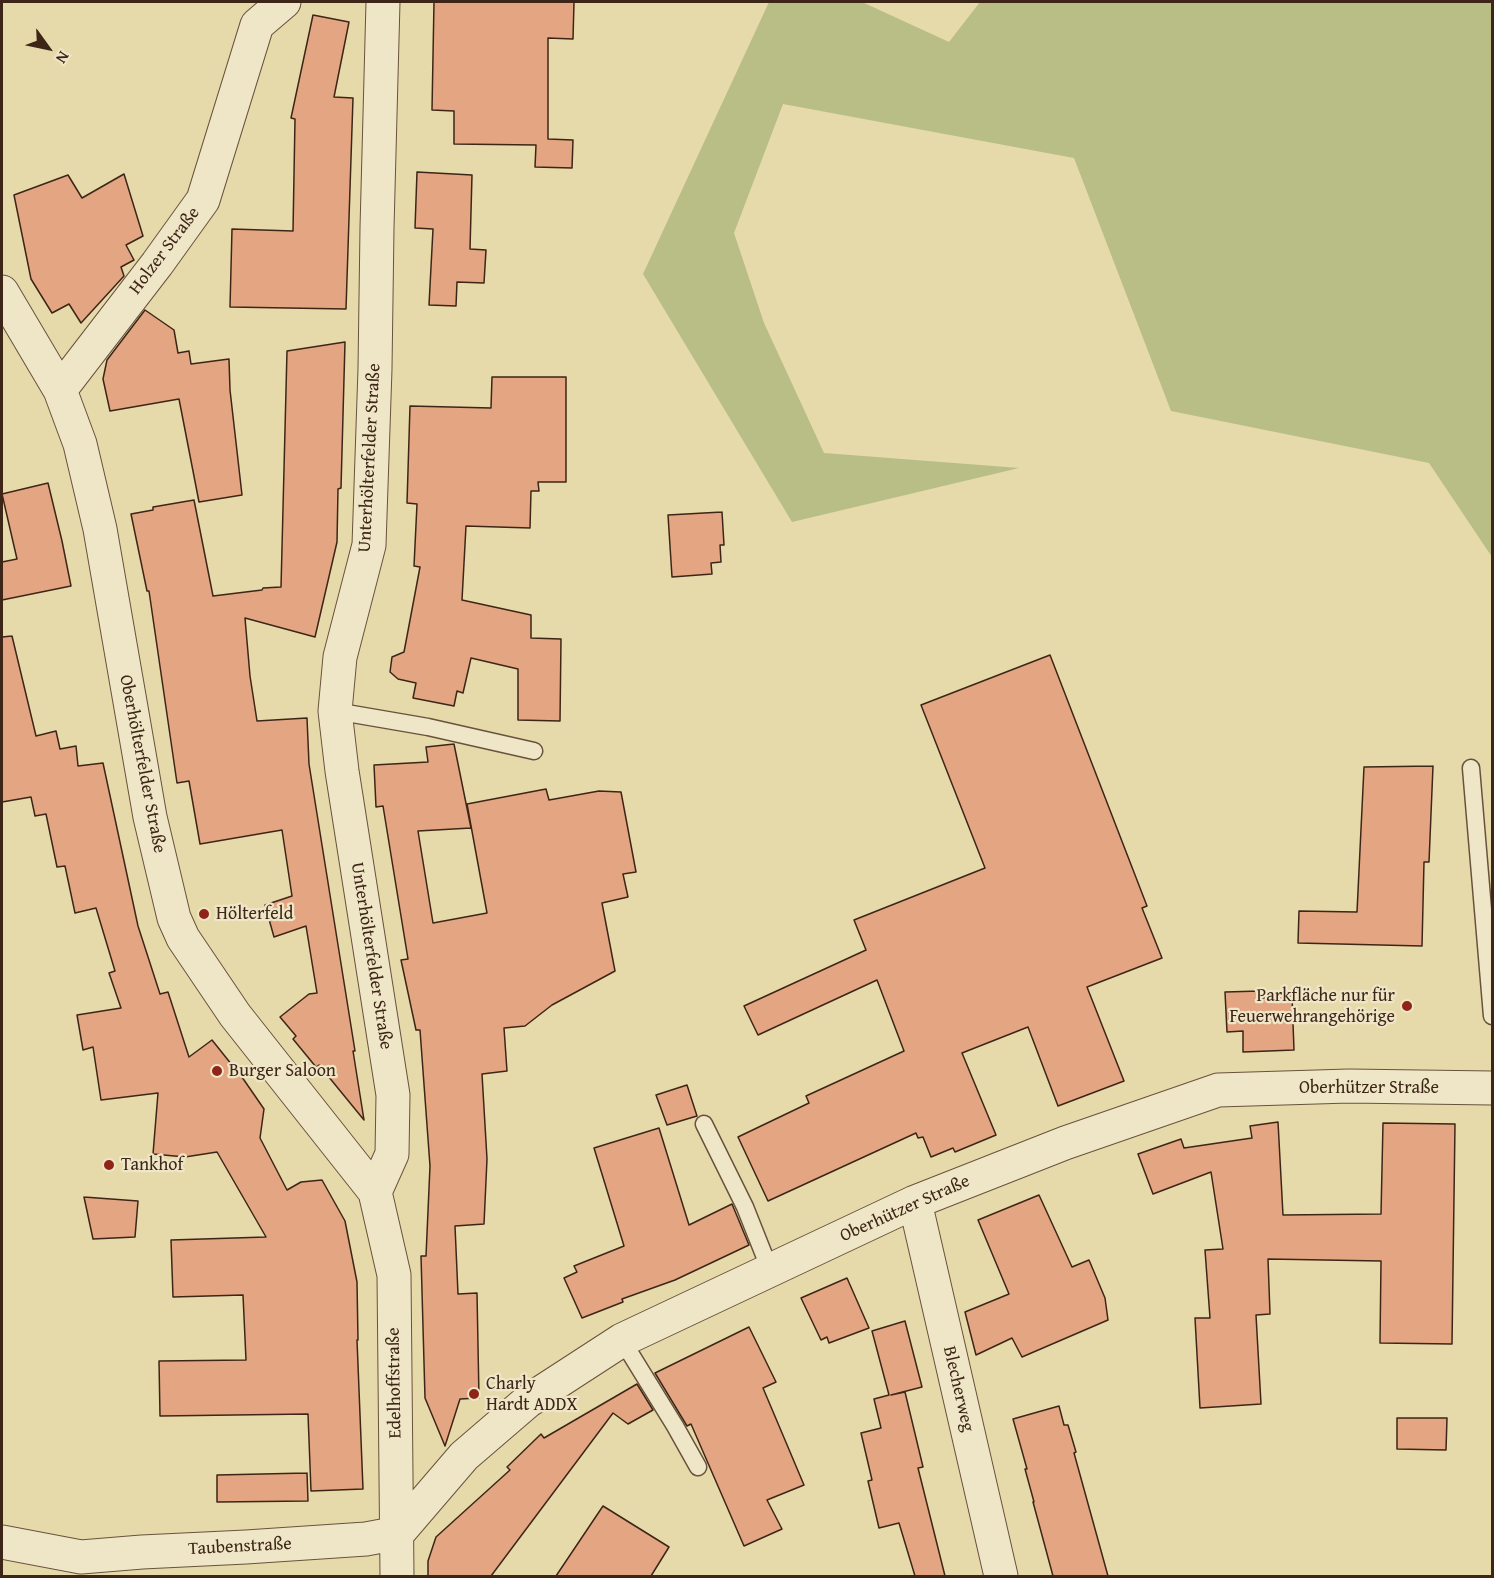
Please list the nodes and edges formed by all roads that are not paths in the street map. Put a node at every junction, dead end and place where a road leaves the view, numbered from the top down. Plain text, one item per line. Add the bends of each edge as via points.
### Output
1 (284, 2) edge
2 (383, 2) edge
3 (2, 292) edge
4 (60, 390) junction
5 (335, 711) junction
6 (534, 750) dead end
7 (1471, 768) dead end
8 (1492, 1016) edge
9 (1492, 1088) edge
10 (704, 1124) dead end
11 (375, 1192) junction
12 (915, 1202) junction
13 (770, 1270) junction
14 (622, 1340) junction
15 (698, 1467) dead end
16 (398, 1533) junction
17 (2, 1542) edge
18 (82, 1567) edge
19 (397, 1576) edge
20 (1001, 1576) edge

1 - 4 street, Holzer Straße via 257,24 203,200
2 - 5 street, Unterhölterfelder Straße via 369,545 340,657
3 - 4 street, Oberhölterfelder Straße
4 - 11 street, Oberhölterfelder Straße via 80,444 100,529 150,817 174,918 183,938 235,1015
5 - 6 lane
5 - 11 street, Unterhölterfelder Straße via 393,1095 392,1154
7 - 8 lane
9 - 12 street, Oberhützer Straße via 1349,1086 1218,1090 1065,1143
10 - 13 lane via 745,1207
11 - 16 street, Edelhoffstraße via 394,1275
12 - 13 street, Oberhützer Straße
12 - 20 street, Blecherweg
13 - 14 street, Oberhützer Straße
14 - 15 lane
14 - 16 street, Oberhützer Straße via 528,1401 464,1456
16 - 18 street, Taubenstraße via 366,1539 141,1552
16 - 19 street, Edelhoffstraße
17 - 18 street, Taubenstraße

